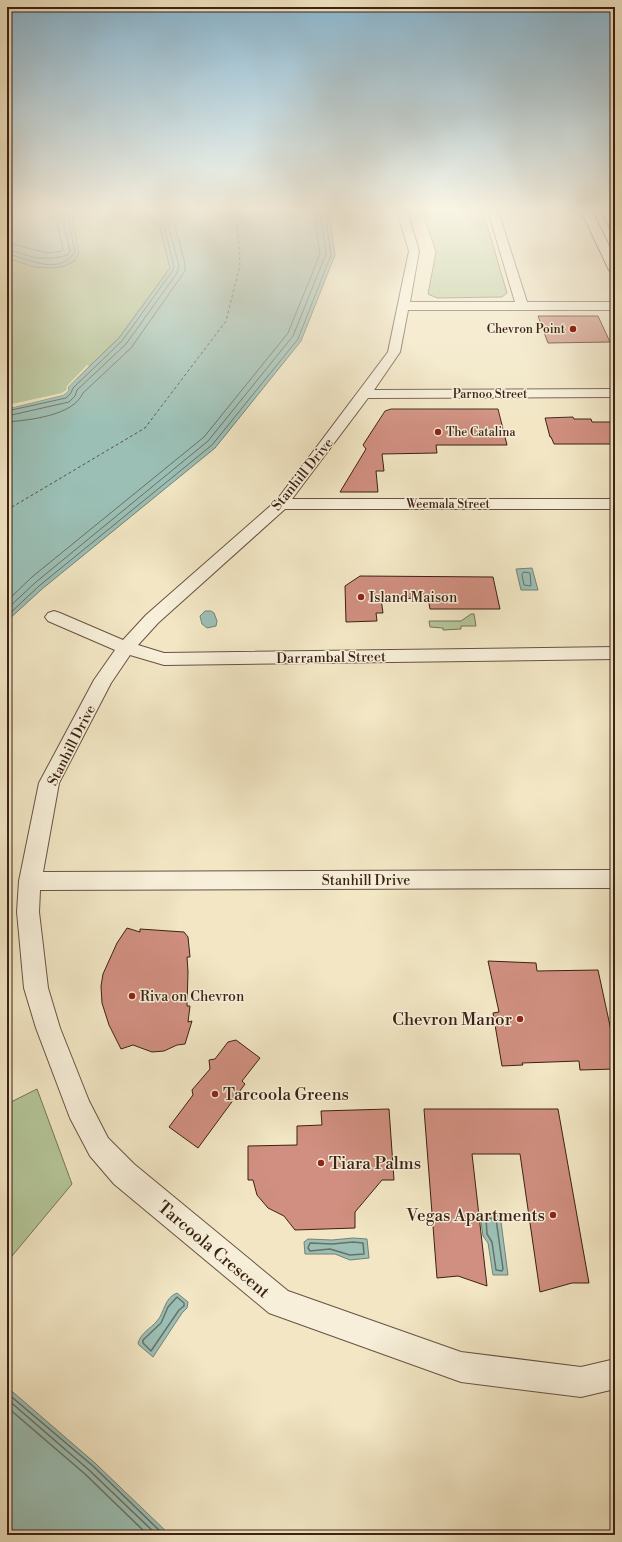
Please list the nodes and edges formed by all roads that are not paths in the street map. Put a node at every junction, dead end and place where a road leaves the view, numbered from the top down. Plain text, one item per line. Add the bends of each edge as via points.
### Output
1 (407, 283) edge
2 (515, 283) edge
3 (402, 306) junction
4 (522, 306) junction
5 (615, 306) edge
6 (615, 393) edge
7 (364, 394) junction
8 (281, 504) junction
9 (615, 504) edge
10 (54, 617) dead end
11 (126, 648) junction
12 (615, 653) edge
13 (615, 879) edge
14 (30, 881) junction
15 (615, 1374) edge

1 - 3 street, Stanhill Drive
2 - 4 street
3 - 4 street
3 - 7 street, Stanhill Drive via 394,352
4 - 5 street
6 - 7 street, Parnoo Street
7 - 8 street, Stanhill Drive
8 - 9 street, Weemala Street
8 - 11 street, Stanhill Drive via 152,619
10 - 11 street, Darrambal Street
11 - 12 street, Darrambal Street via 164,659
11 - 14 street, Stanhill Drive via 103,680 49,783
13 - 14 street, Stanhill Drive
14 - 15 street, Tarcoola Crescent via 28,912 36,988 48,1028 79,1109 100,1147 124,1174 279,1304 461,1367 580,1382

